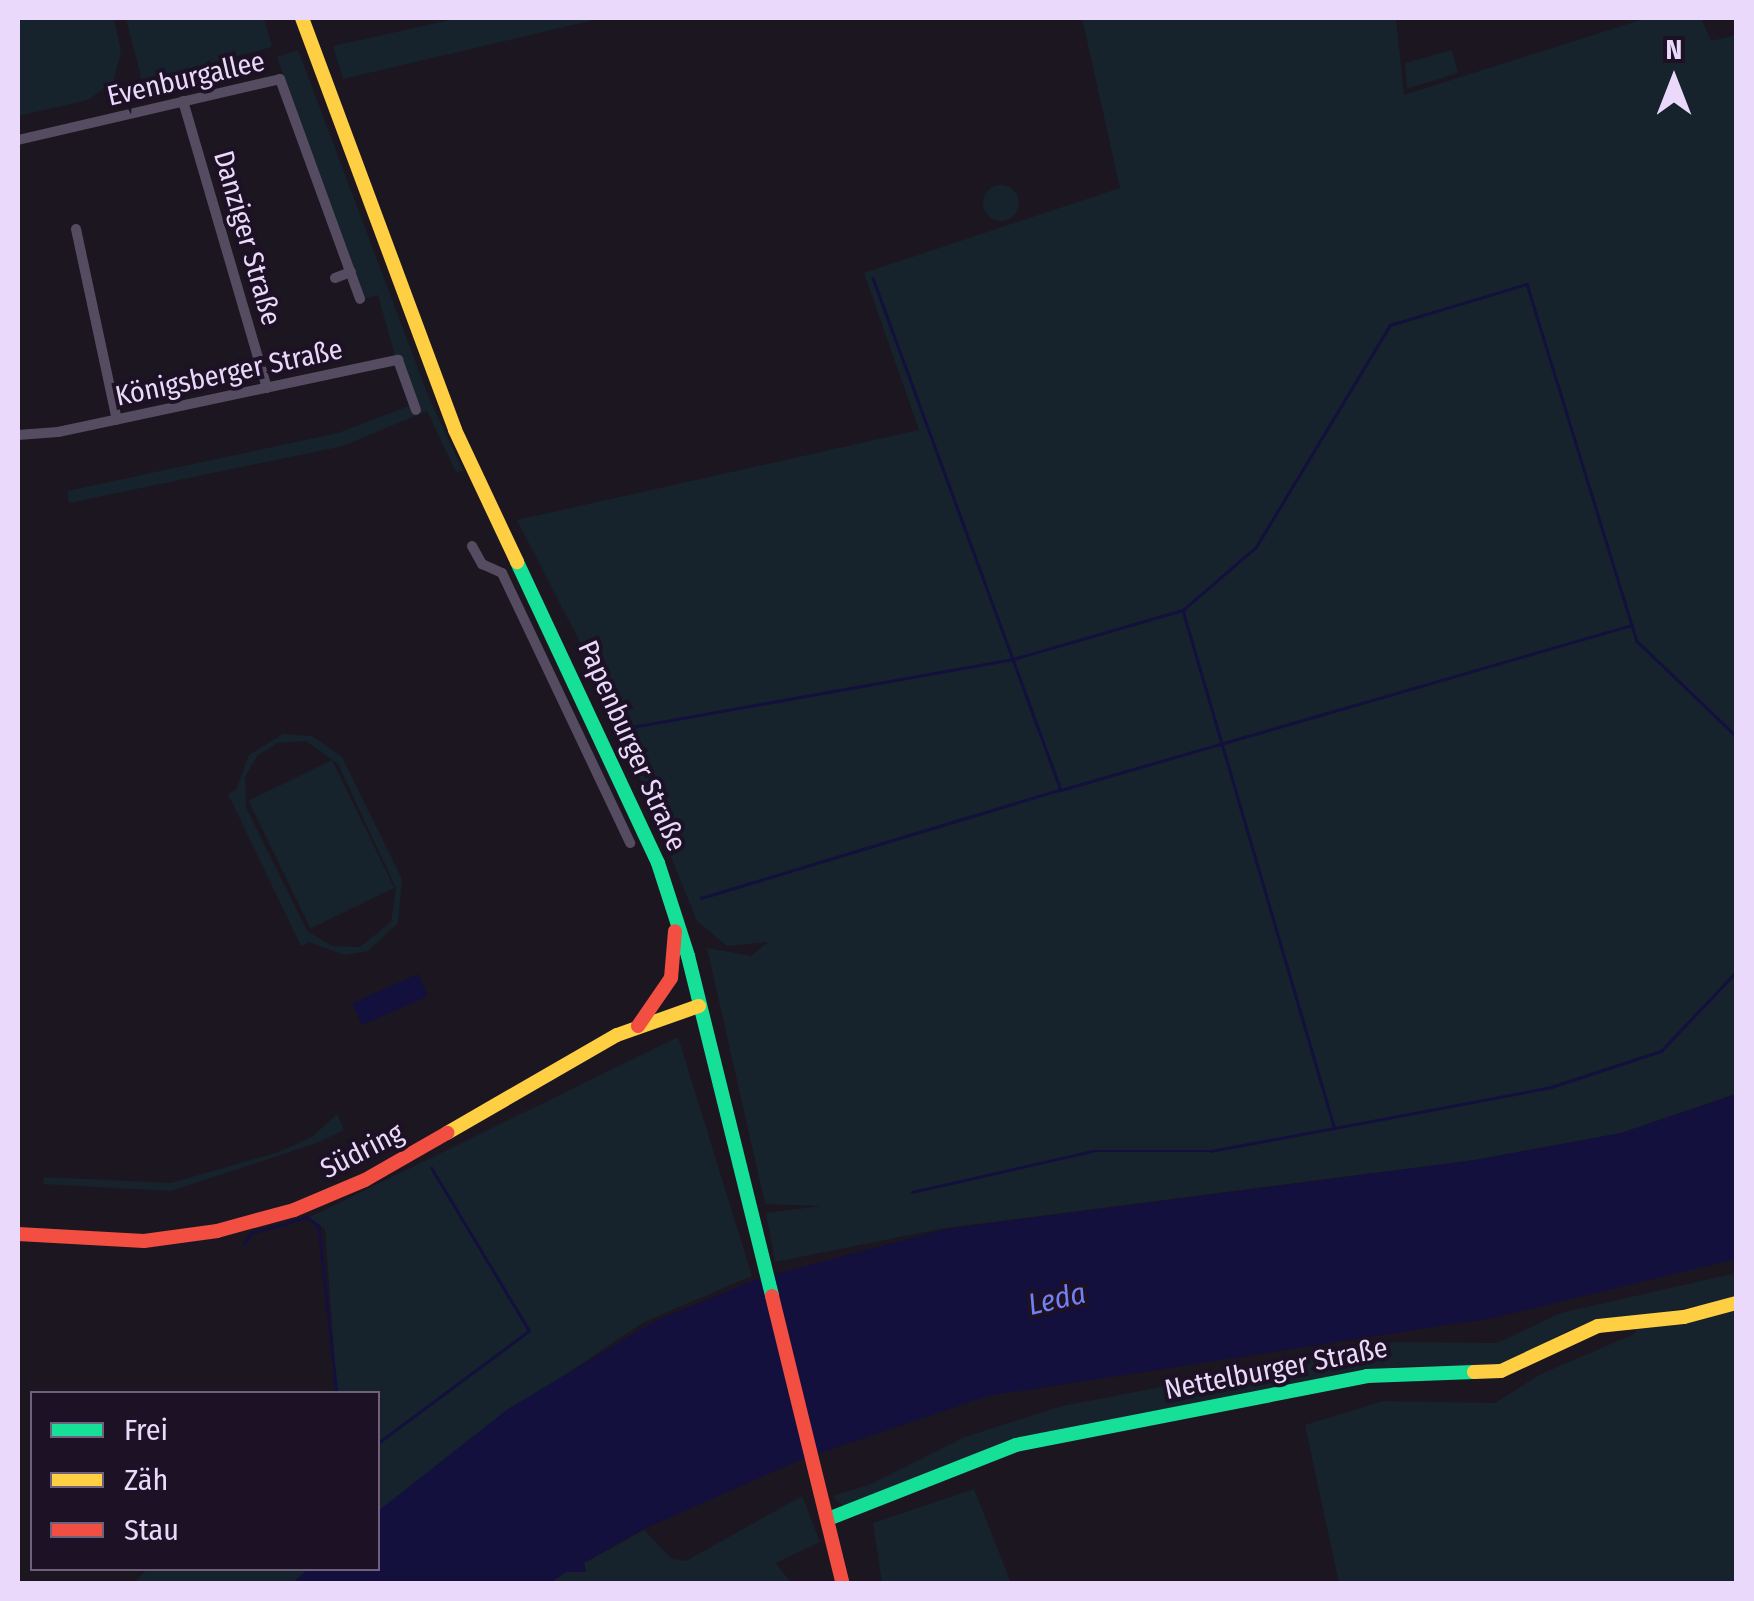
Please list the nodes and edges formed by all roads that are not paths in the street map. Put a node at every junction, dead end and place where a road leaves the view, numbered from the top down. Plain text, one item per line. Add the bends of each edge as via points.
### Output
1 (302, 18) edge
2 (183, 102) junction
3 (18, 140) edge
4 (76, 230) dead end
5 (351, 272) junction
6 (335, 278) dead end
7 (360, 299) dead end
8 (267, 388) junction
9 (416, 410) dead end
10 (117, 420) junction
11 (18, 434) edge
12 (472, 546) dead end
13 (630, 843) dead end
14 (676, 918) junction
15 (699, 1006) junction
16 (638, 1026) junction
17 (18, 1234) edge
18 (1736, 1303) edge
19 (828, 1520) junction
20 (843, 1584) edge

1 - 14 main road, Papenburger Straße via 455,430 636,806
2 - 3 street, Evenburgallee
2 - 5 street, Evenburgallee via 283,81
2 - 8 street, Danziger Straße
4 - 10 street
5 - 6 street
5 - 7 street, Evenburgallee
8 - 9 street, Königsberger Straße via 398,360
8 - 10 street, Königsberger Straße
10 - 11 street, Königsberger Straße
12 - 13 street via 482,564 502,573
14 - 15 main road, Papenburger Straße
14 - 16 main road via 671,978
15 - 16 main road, Südring
15 - 19 main road, Papenburger Straße
16 - 17 main road, Südring via 365,1180 294,1210 218,1231 144,1240
18 - 19 main road, Nettelburger Straße via 1684,1317 1598,1326 1501,1370 1367,1376 1016,1445
19 - 20 main road, Papenburger Straße

